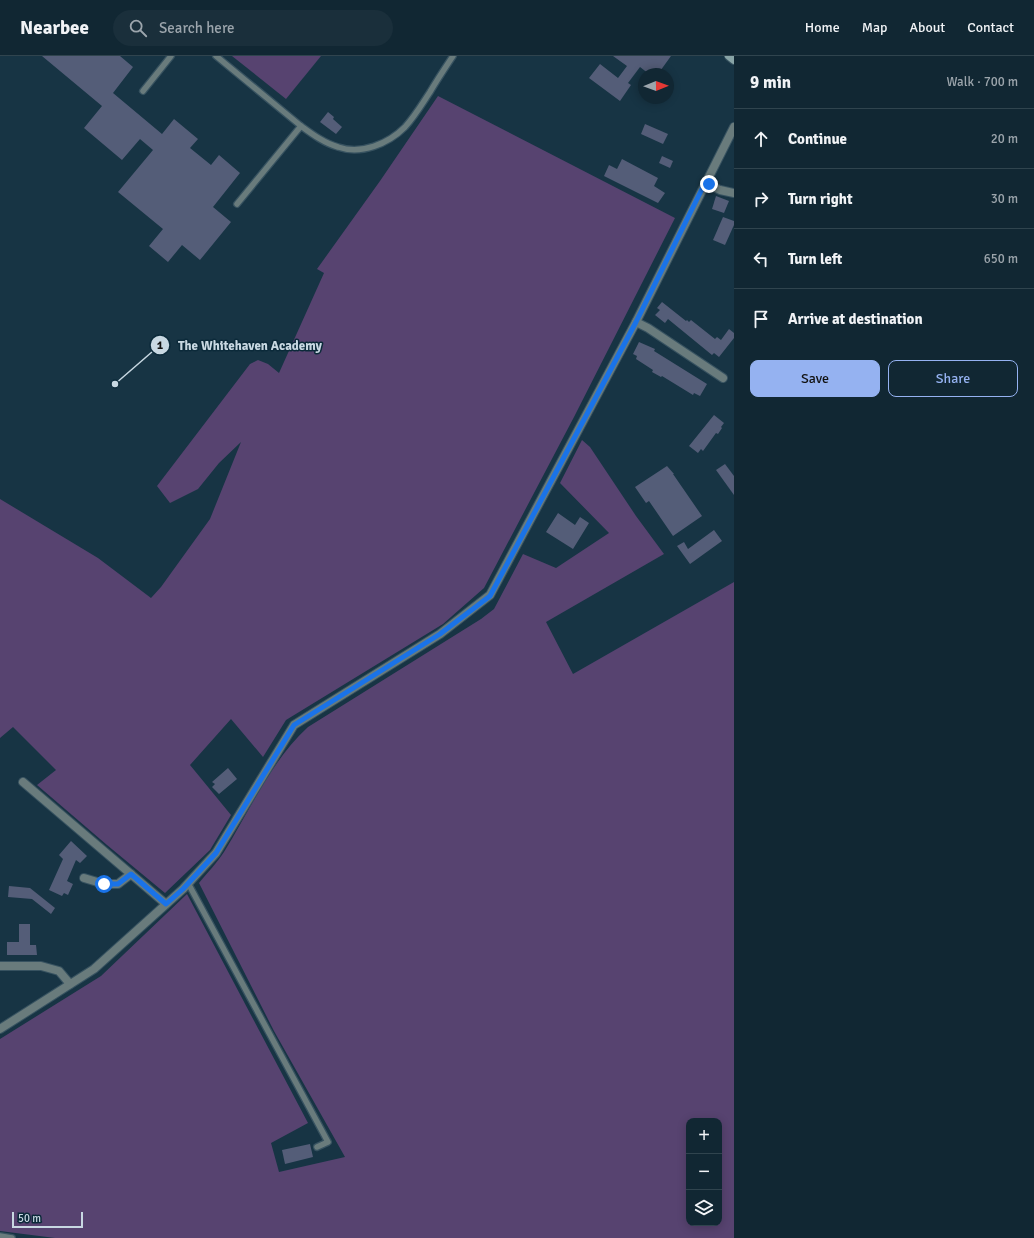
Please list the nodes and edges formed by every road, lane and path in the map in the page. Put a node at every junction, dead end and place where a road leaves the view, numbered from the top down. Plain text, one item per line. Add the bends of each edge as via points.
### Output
1 (171, 56) edge
2 (216, 56) edge
3 (453, 56) edge
4 (729, 56) edge
5 (734, 60) edge
6 (143, 91) dead end
7 (301, 126) junction
8 (734, 127) edge
9 (705, 183) junction
10 (734, 193) edge
11 (237, 204) dead end
12 (636, 322) junction
13 (723, 378) dead end
14 (23, 782) dead end
15 (131, 874) junction
16 (84, 878) dead end
17 (188, 883) junction
18 (166, 904) junction
19 (0, 966) edge
20 (70, 984) junction
21 (0, 1028) edge
22 (317, 1146) dead end
23 (0, 1236) edge
24 (12, 1238) edge

1 - 6 lane
2 - 7 lane
3 - 7 lane via 404,128 382,144 349,150 321,139
4 - 5 street
7 - 11 lane
8 - 9 street
9 - 10 street
9 - 12 street
12 - 13 street
12 - 17 street via 490,596 440,634 294,725 216,853
14 - 15 street
15 - 16 street via 118,884 104,884
15 - 18 street
17 - 18 street
17 - 22 lane via 328,1142
18 - 20 street via 94,969
19 - 20 street via 41,966 59,971
20 - 21 street
23 - 24 lane

